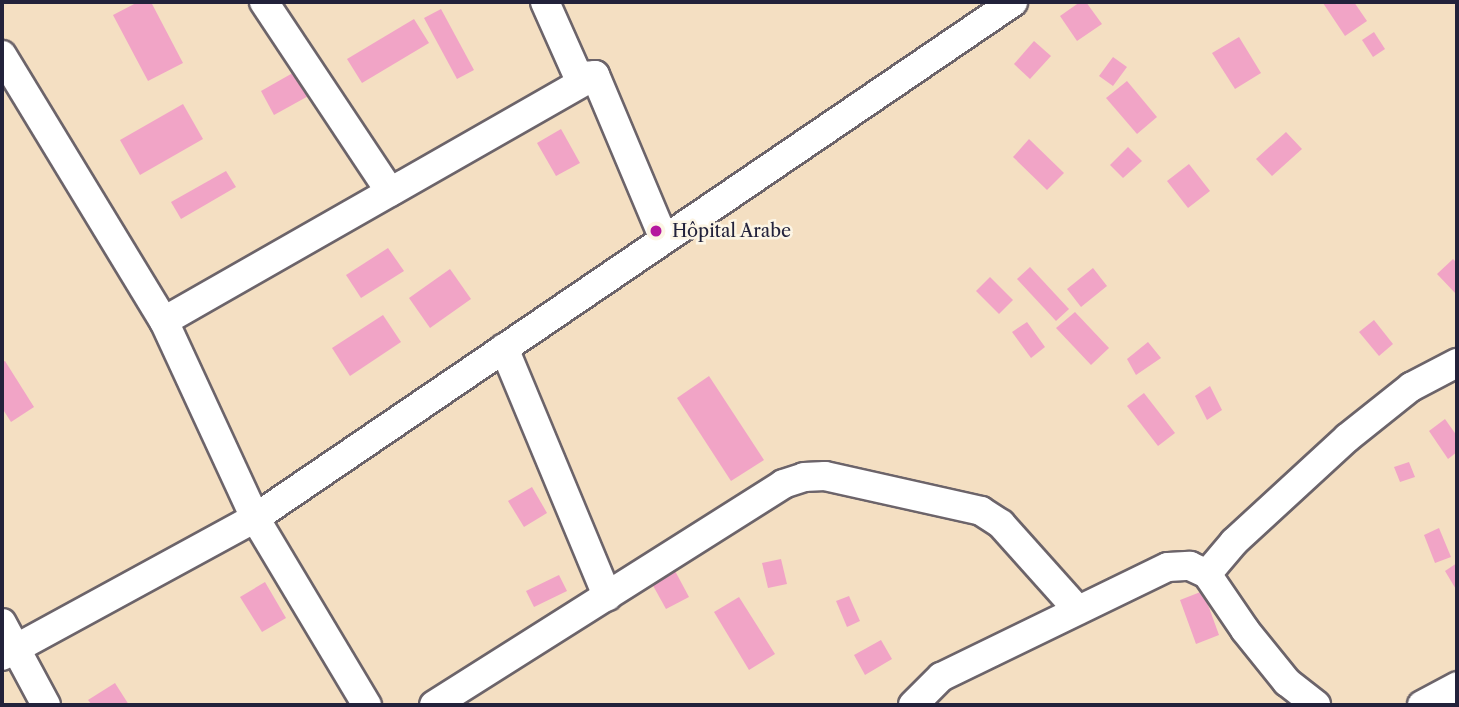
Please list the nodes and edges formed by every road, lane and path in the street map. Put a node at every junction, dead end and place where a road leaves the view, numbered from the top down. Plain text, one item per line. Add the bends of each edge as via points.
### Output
1 (264, 2) edge
2 (545, 2) edge
3 (1013, 2) edge
4 (2, 55) edge
5 (595, 75) junction
6 (390, 192) junction
7 (664, 239) junction
8 (164, 321) junction
9 (504, 348) junction
10 (1457, 363) edge
11 (255, 518) junction
12 (1207, 574) junction
13 (607, 596) junction
14 (1078, 610) junction
15 (6, 642) edge
16 (1457, 686) edge
17 (46, 705) edge
18 (367, 705) edge
19 (434, 705) edge
20 (913, 705) edge
21 (1316, 705) edge
22 (1421, 705) edge

1 - 6 street
2 - 5 street via 578,76
3 - 7 street
4 - 8 street
5 - 6 street
5 - 7 street
6 - 8 street
7 - 9 street
8 - 11 street
9 - 11 street
9 - 13 street
10 - 12 street via 1411,387 1347,438 1234,542
11 - 15 street
11 - 18 street
12 - 14 street via 1189,566 1168,567
12 - 21 street via 1287,682
13 - 14 street via 783,484 825,476 981,511 1001,524
13 - 19 street
14 - 20 street via 941,677
15 - 17 street
16 - 22 street

